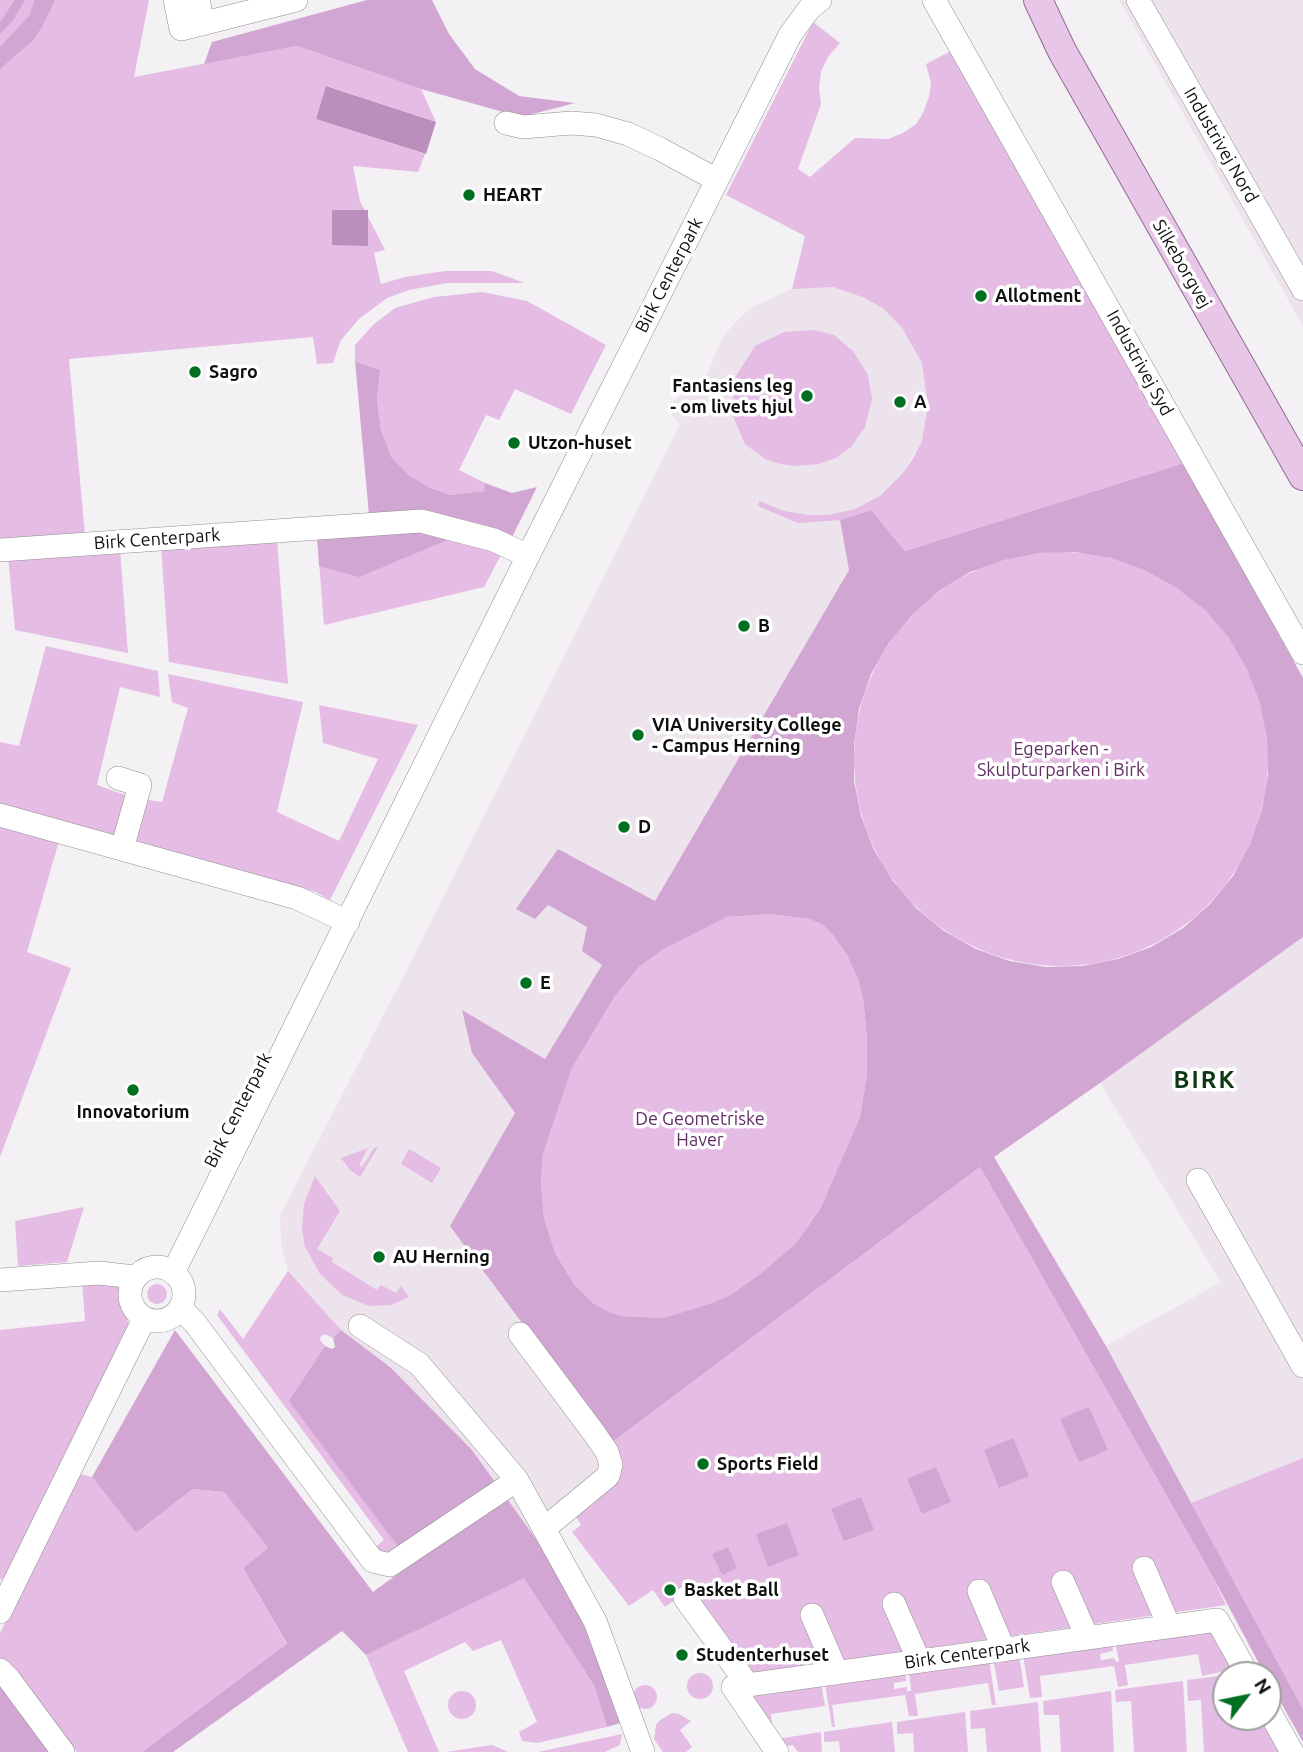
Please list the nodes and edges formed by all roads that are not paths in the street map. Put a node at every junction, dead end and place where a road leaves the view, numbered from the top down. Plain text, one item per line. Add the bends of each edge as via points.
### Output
1 (175, 0) edge
2 (189, 0) edge
3 (198, 0) edge
4 (296, 0) edge
5 (800, 0) edge
6 (820, 0) edge
7 (934, 0) edge
8 (1026, 0) edge
9 (1038, 0) edge
10 (1138, 0) edge
11 (205, 18) edge
12 (1062, 51) junction
13 (506, 123) dead end
14 (712, 178) junction
15 (1297, 263) edge
16 (1303, 289) edge
17 (1303, 476) edge
18 (0, 550) edge
19 (523, 554) junction
20 (1303, 653) edge
21 (118, 778) dead end
22 (0, 816) edge
23 (122, 849) junction
24 (342, 919) junction
25 (1198, 1180) dead end
26 (167, 1270) junction
27 (0, 1275) edge
28 (135, 1277) junction
29 (180, 1308) junction
30 (144, 1319) junction
31 (360, 1326) dead end
32 (520, 1334) dead end
33 (1303, 1366) edge
34 (517, 1480) junction
35 (545, 1528) junction
36 (1144, 1569) dead end
37 (1063, 1582) dead end
38 (979, 1591) dead end
39 (685, 1598) dead end
40 (894, 1604) dead end
41 (0, 1612) edge
42 (812, 1615) dead end
43 (1169, 1626) junction
44 (1087, 1637) junction
45 (1004, 1650) junction
46 (919, 1661) junction
47 (1240, 1661) edge
48 (0, 1670) edge
49 (837, 1673) junction
50 (740, 1686) junction
51 (1280, 1731) edge
52 (63, 1752) edge
53 (643, 1752) edge
54 (777, 1752) edge
55 (1292, 1752) edge

1 - 11 street via 181,29
2 - 11 street
3 - 11 street
4 - 11 street
5 - 14 street, Birk Centerpark via 781,26
6 - 14 street, Birk Centerpark via 790,36
7 - 20 street, Industrivej Syd
8 - 12 main road, Silkeborgvej
9 - 12 main road, Silkeborgvej
10 - 15 street, Industrivej Nord
12 - 17 main road, Silkeborgvej
13 - 14 street via 523,127 596,125 649,144
14 - 19 street, Birk Centerpark
15 - 16 street, Industrivej Nord
18 - 19 street, Birk Centerpark via 421,521 494,540
19 - 24 street, Birk Centerpark
21 - 23 street via 140,785
22 - 23 street
23 - 24 street via 297,898
24 - 26 street, Birk Centerpark
25 - 33 street
26 - 28 street via 142,1271
26 - 29 street via 184,1289
27 - 28 street
28 - 30 street via 130,1300
29 - 30 street via 164,1321
29 - 34 street via 373,1561 390,1565
30 - 41 street
31 - 34 street via 419,1364
32 - 35 street via 594,1433 611,1465 608,1476
34 - 35 street
35 - 53 street via 595,1621
36 - 43 street
37 - 44 street
38 - 45 street
39 - 50 street
40 - 46 street
42 - 49 street
43 - 44 street, Birk Centerpark
43 - 47 street, Birk Centerpark via 1217,1620
44 - 45 street, Birk Centerpark
45 - 46 street, Birk Centerpark
46 - 49 street, Birk Centerpark
48 - 52 street
49 - 50 street, Birk Centerpark
50 - 54 street
51 - 55 street

